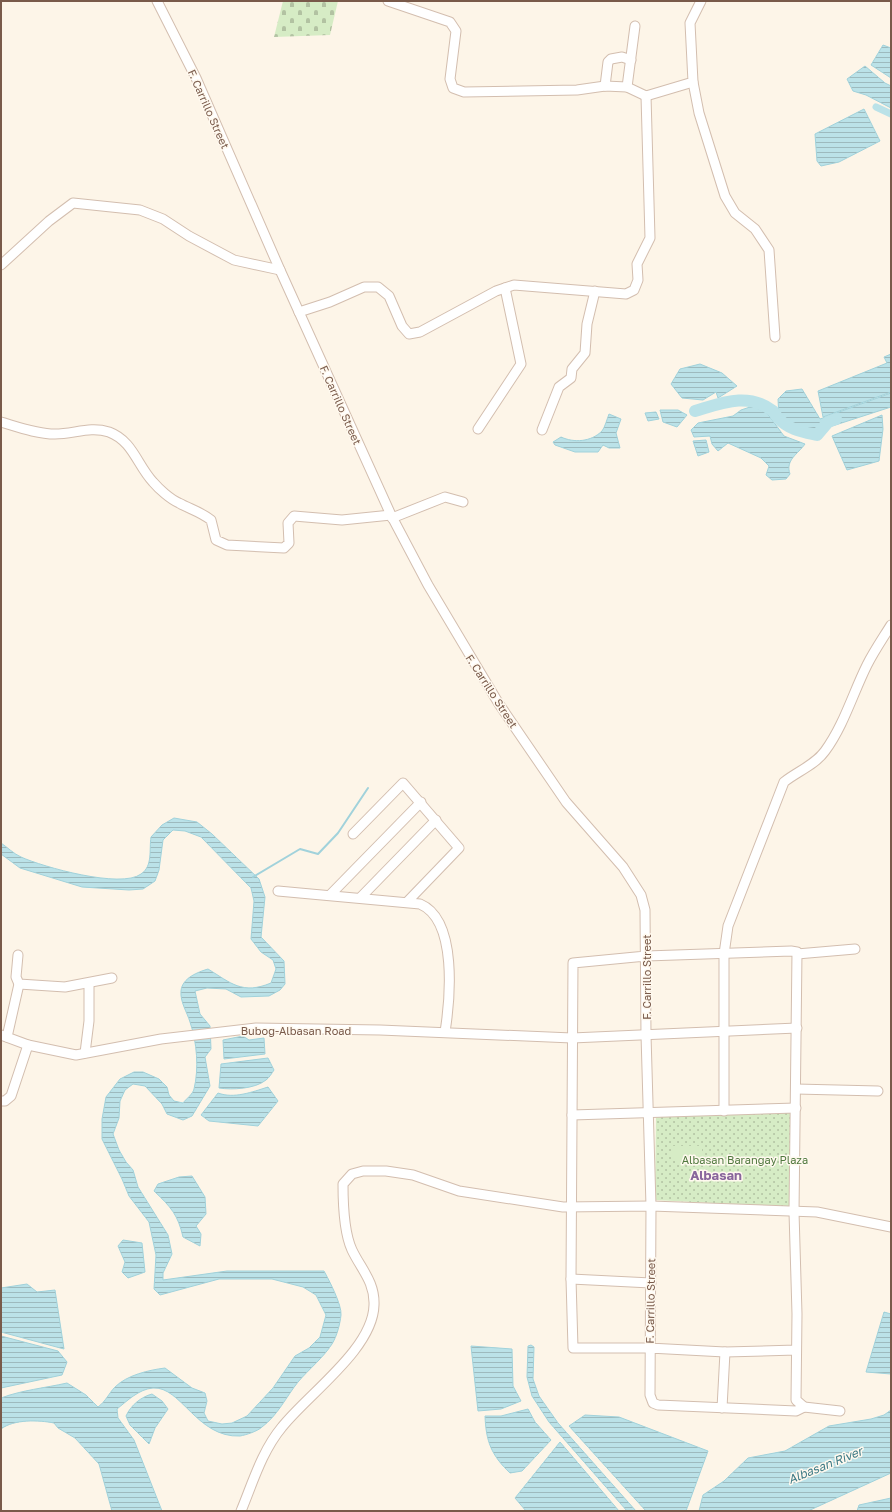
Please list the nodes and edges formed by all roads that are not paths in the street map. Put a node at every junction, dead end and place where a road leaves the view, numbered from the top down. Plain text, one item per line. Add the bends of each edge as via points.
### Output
1 (157, 1) edge
2 (388, 1) edge
3 (701, 1) edge
4 (635, 26) dead end
5 (631, 60) junction
6 (693, 82) junction
7 (605, 86) junction
8 (627, 87) junction
9 (646, 96) junction
10 (1, 265) edge
11 (280, 270) junction
12 (504, 288) junction
13 (596, 291) junction
14 (299, 312) junction
15 (775, 337) dead end
16 (1, 422) edge
17 (478, 429) dead end
18 (542, 430) dead end
19 (464, 502) dead end
20 (392, 516) junction
21 (891, 625) edge
22 (421, 802) junction
23 (436, 820) junction
24 (353, 834) dead end
25 (278, 891) dead end
26 (330, 895) junction
27 (361, 897) junction
28 (406, 902) junction
29 (855, 949) dead end
30 (724, 954) junction
31 (797, 954) junction
32 (18, 955) dead end
33 (646, 956) junction
34 (112, 978) dead end
35 (19, 984) junction
36 (89, 984) junction
37 (796, 1028) junction
38 (445, 1032) junction
39 (724, 1032) junction
40 (646, 1035) junction
41 (4, 1036) edge
42 (572, 1038) junction
43 (28, 1044) junction
44 (86, 1053) junction
45 (796, 1089) junction
46 (878, 1091) dead end
47 (1, 1101) edge
48 (796, 1108) junction
49 (724, 1111) junction
50 (649, 1112) junction
51 (572, 1115) junction
52 (651, 1206) junction
53 (572, 1207) junction
54 (794, 1212) junction
55 (891, 1227) edge
56 (571, 1279) junction
57 (651, 1283) junction
58 (649, 1348) junction
59 (796, 1350) junction
60 (725, 1352) junction
61 (722, 1408) junction
62 (804, 1408) junction
63 (840, 1411) dead end
64 (241, 1511) edge

1 - 11 street, F. Carrillo Street via 196,78
2 - 7 street via 450,22 456,31 450,79 453,88 464,92 577,90
3 - 6 street via 690,23
4 - 5 street
5 - 7 street via 622,57 611,59 608,62
5 - 8 street
6 - 9 street
6 - 15 street via 699,113 725,196 735,213 755,229 769,250
7 - 8 street
8 - 9 street
9 - 13 street via 650,238 637,264 638,280 634,290 626,294
10 - 11 street via 49,221 73,203 140,210 163,219 234,260
11 - 14 street, F. Carrillo Street
12 - 13 street via 514,286
12 - 14 street via 420,332 409,334 402,326 389,296 378,287 364,287
12 - 17 street via 521,364
13 - 18 street via 586,324 585,353 572,369 571,378 559,387
14 - 20 street, F. Carrillo Street
16 - 20 street via 53,434 86,429 110,433 129,446 152,482 177,503 211,520 216,540 227,546 284,548 289,543 288,523 294,516 342,520
19 - 20 street via 446,497
20 - 33 street, F. Carrillo Street via 455,633 499,704 566,802 631,876 641,895 645,910
21 - 30 street via 867,664 826,750 815,762 784,782 731,914
22 - 23 street
22 - 24 street via 403,783
22 - 26 street
23 - 27 street
23 - 28 street via 459,848
25 - 26 street
26 - 27 street
27 - 28 street
28 - 38 street via 425,906 442,930 450,983
29 - 31 street
30 - 31 street via 791,951
30 - 33 street
30 - 39 street
31 - 37 street
32 - 35 street via 16,977
33 - 40 street, F. Carrillo Street
33 - 42 street via 573,963
34 - 36 street
35 - 36 street via 54,987
35 - 41 street
36 - 44 street
37 - 39 street, Bubog-Albasan Road
37 - 45 street
38 - 42 street, Bubog-Albasan Road
38 - 44 street, Bubog-Albasan Road via 256,1028 161,1039
39 - 40 street, Bubog-Albasan Road
39 - 49 street
40 - 42 street, Bubog-Albasan Road
40 - 50 street, F. Carrillo Street
41 - 43 street, Bubog-Albasan Road
42 - 51 street
43 - 44 street, Bubog-Albasan Road via 76,1055
43 - 47 street via 11,1096
45 - 46 street
45 - 48 street
48 - 49 street
48 - 54 street
49 - 50 street
50 - 51 street
50 - 52 street, F. Carrillo Street
51 - 53 street
52 - 53 street
52 - 54 street
52 - 57 street, F. Carrillo Street
53 - 56 street
53 - 64 street via 459,1191 413,1176 386,1172 363,1171 346,1178 343,1191 347,1228 352,1249 374,1292 373,1318 365,1335 351,1353 317,1393 282,1426 263,1455
54 - 55 street via 817,1212
54 - 59 street
56 - 57 street
56 - 58 street via 573,1348
57 - 58 street, F. Carrillo Street
58 - 60 street
58 - 61 street, F. Carrillo Street via 650,1399 658,1405
59 - 60 street
59 - 62 street via 796,1400
60 - 61 street
61 - 62 street via 796,1411
62 - 63 street

